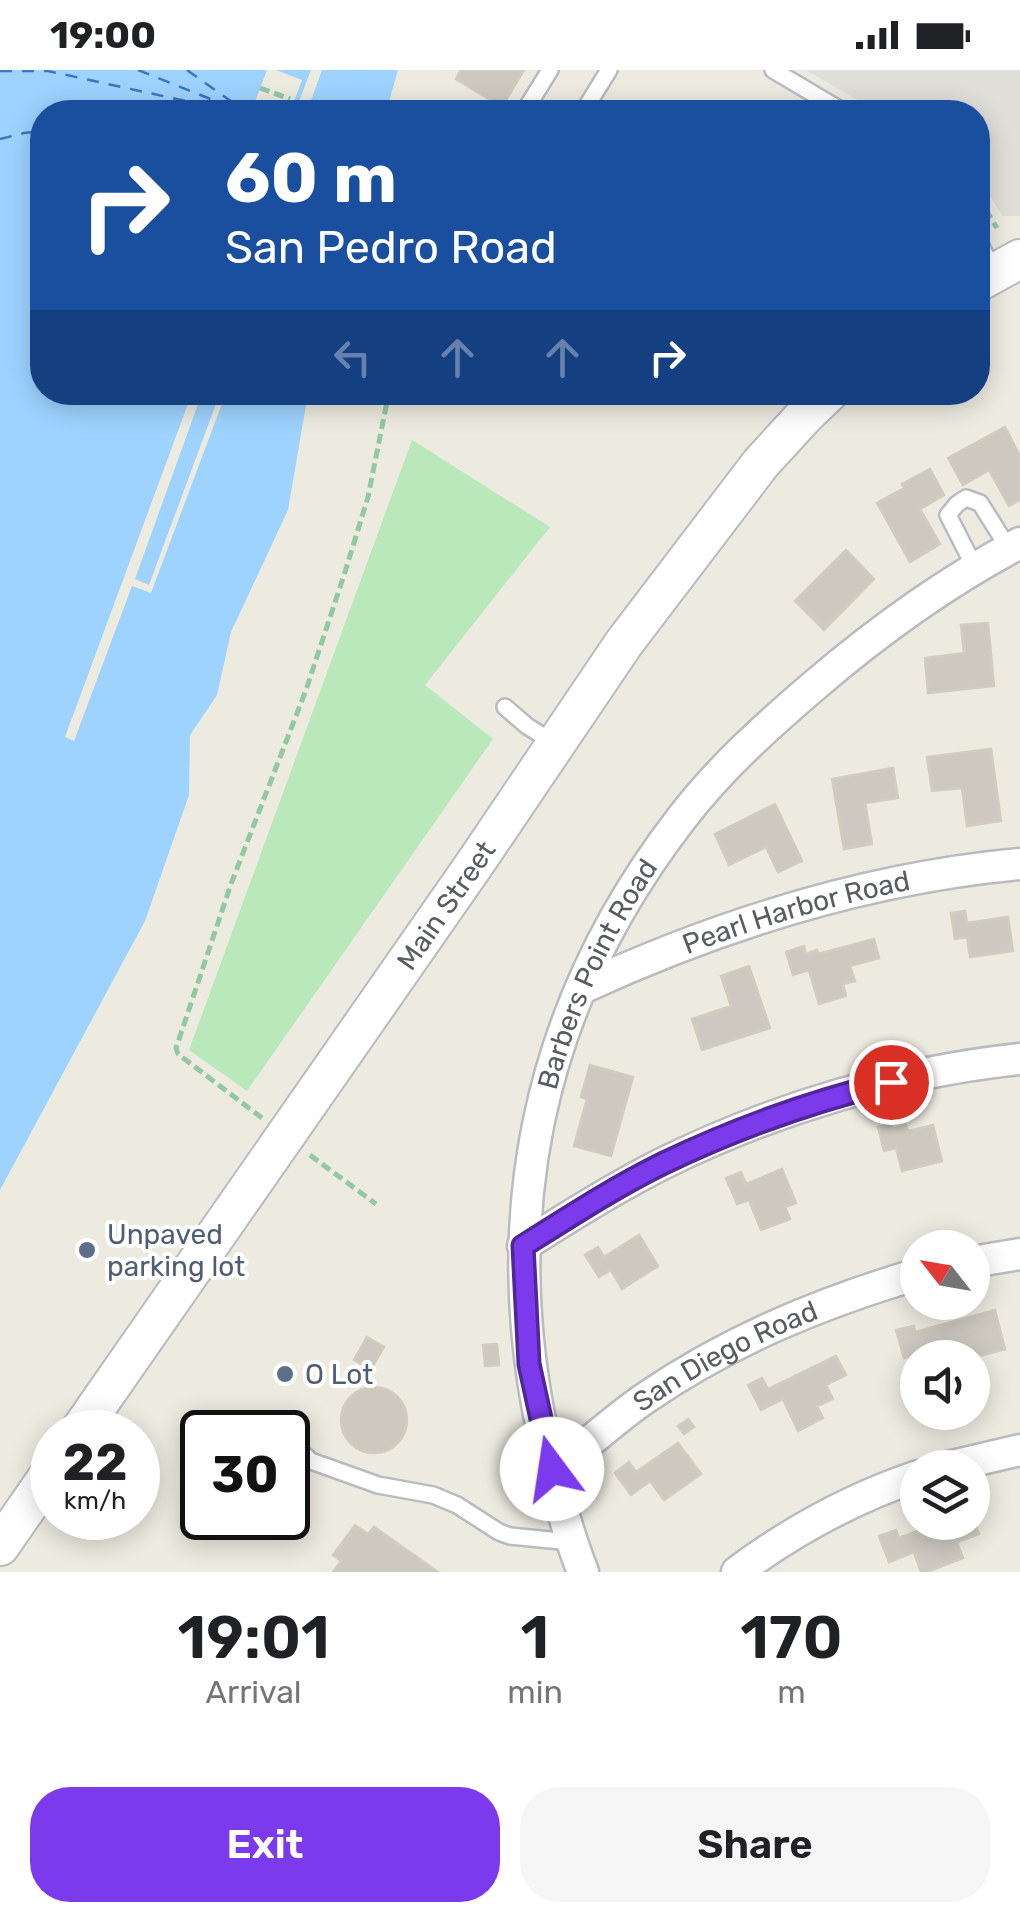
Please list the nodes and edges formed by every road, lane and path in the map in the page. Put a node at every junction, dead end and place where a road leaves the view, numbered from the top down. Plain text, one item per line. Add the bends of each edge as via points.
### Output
1 (550, 70) edge
2 (609, 70) edge
3 (773, 70) edge
4 (260, 88) dead end
5 (290, 100) dead end
6 (531, 100) edge
7 (590, 100) edge
8 (824, 100) edge
9 (386, 405) edge
10 (815, 405) edge
11 (1014, 546) edge
12 (976, 568) junction
13 (505, 708) dead end
14 (555, 744) junction
15 (1020, 864) edge
16 (582, 988) junction
17 (1020, 1058) edge
18 (258, 1115) dead end
19 (316, 1159) dead end
20 (376, 1204) dead end
21 (523, 1246) junction
22 (1020, 1254) edge
23 (990, 1259) edge
24 (900, 1279) edge
25 (94, 1410) edge
26 (1020, 1450) edge
27 (990, 1457) edge
28 (310, 1461) edge
29 (552, 1469) junction
30 (900, 1482) edge
31 (30, 1502) edge
32 (570, 1542) junction
33 (0, 1546) edge
34 (582, 1572) edge
35 (737, 1572) edge

1 - 6 lane
2 - 7 lane
3 - 8 lane
4 - 5 path
9 - 18 path via 345,572 176,1048
10 - 14 street, Main Street via 761,463
11 - 12 street, Barbers Point Road
11 - 12 lane via 980,503 966,498 948,515
12 - 16 street, Barbers Point Road via 832,670 726,767 648,866
13 - 14 lane
14 - 25 street, Main Street
15 - 16 street, Pearl Harbor Road via 896,882 792,907
16 - 21 street, Barbers Point Road via 538,1122
17 - 21 street via 873,1086 760,1122 661,1164
19 - 20 path
21 - 29 street, Barbers Point Road via 529,1364
22 - 23 street
24 - 29 street, San Diego Road via 747,1338 646,1398
26 - 27 street
28 - 32 lane via 378,1486 433,1494 510,1536
29 - 32 street, Barbers Point Road
30 - 35 street via 832,1512
31 - 33 street
32 - 34 street, Barbers Point Road

